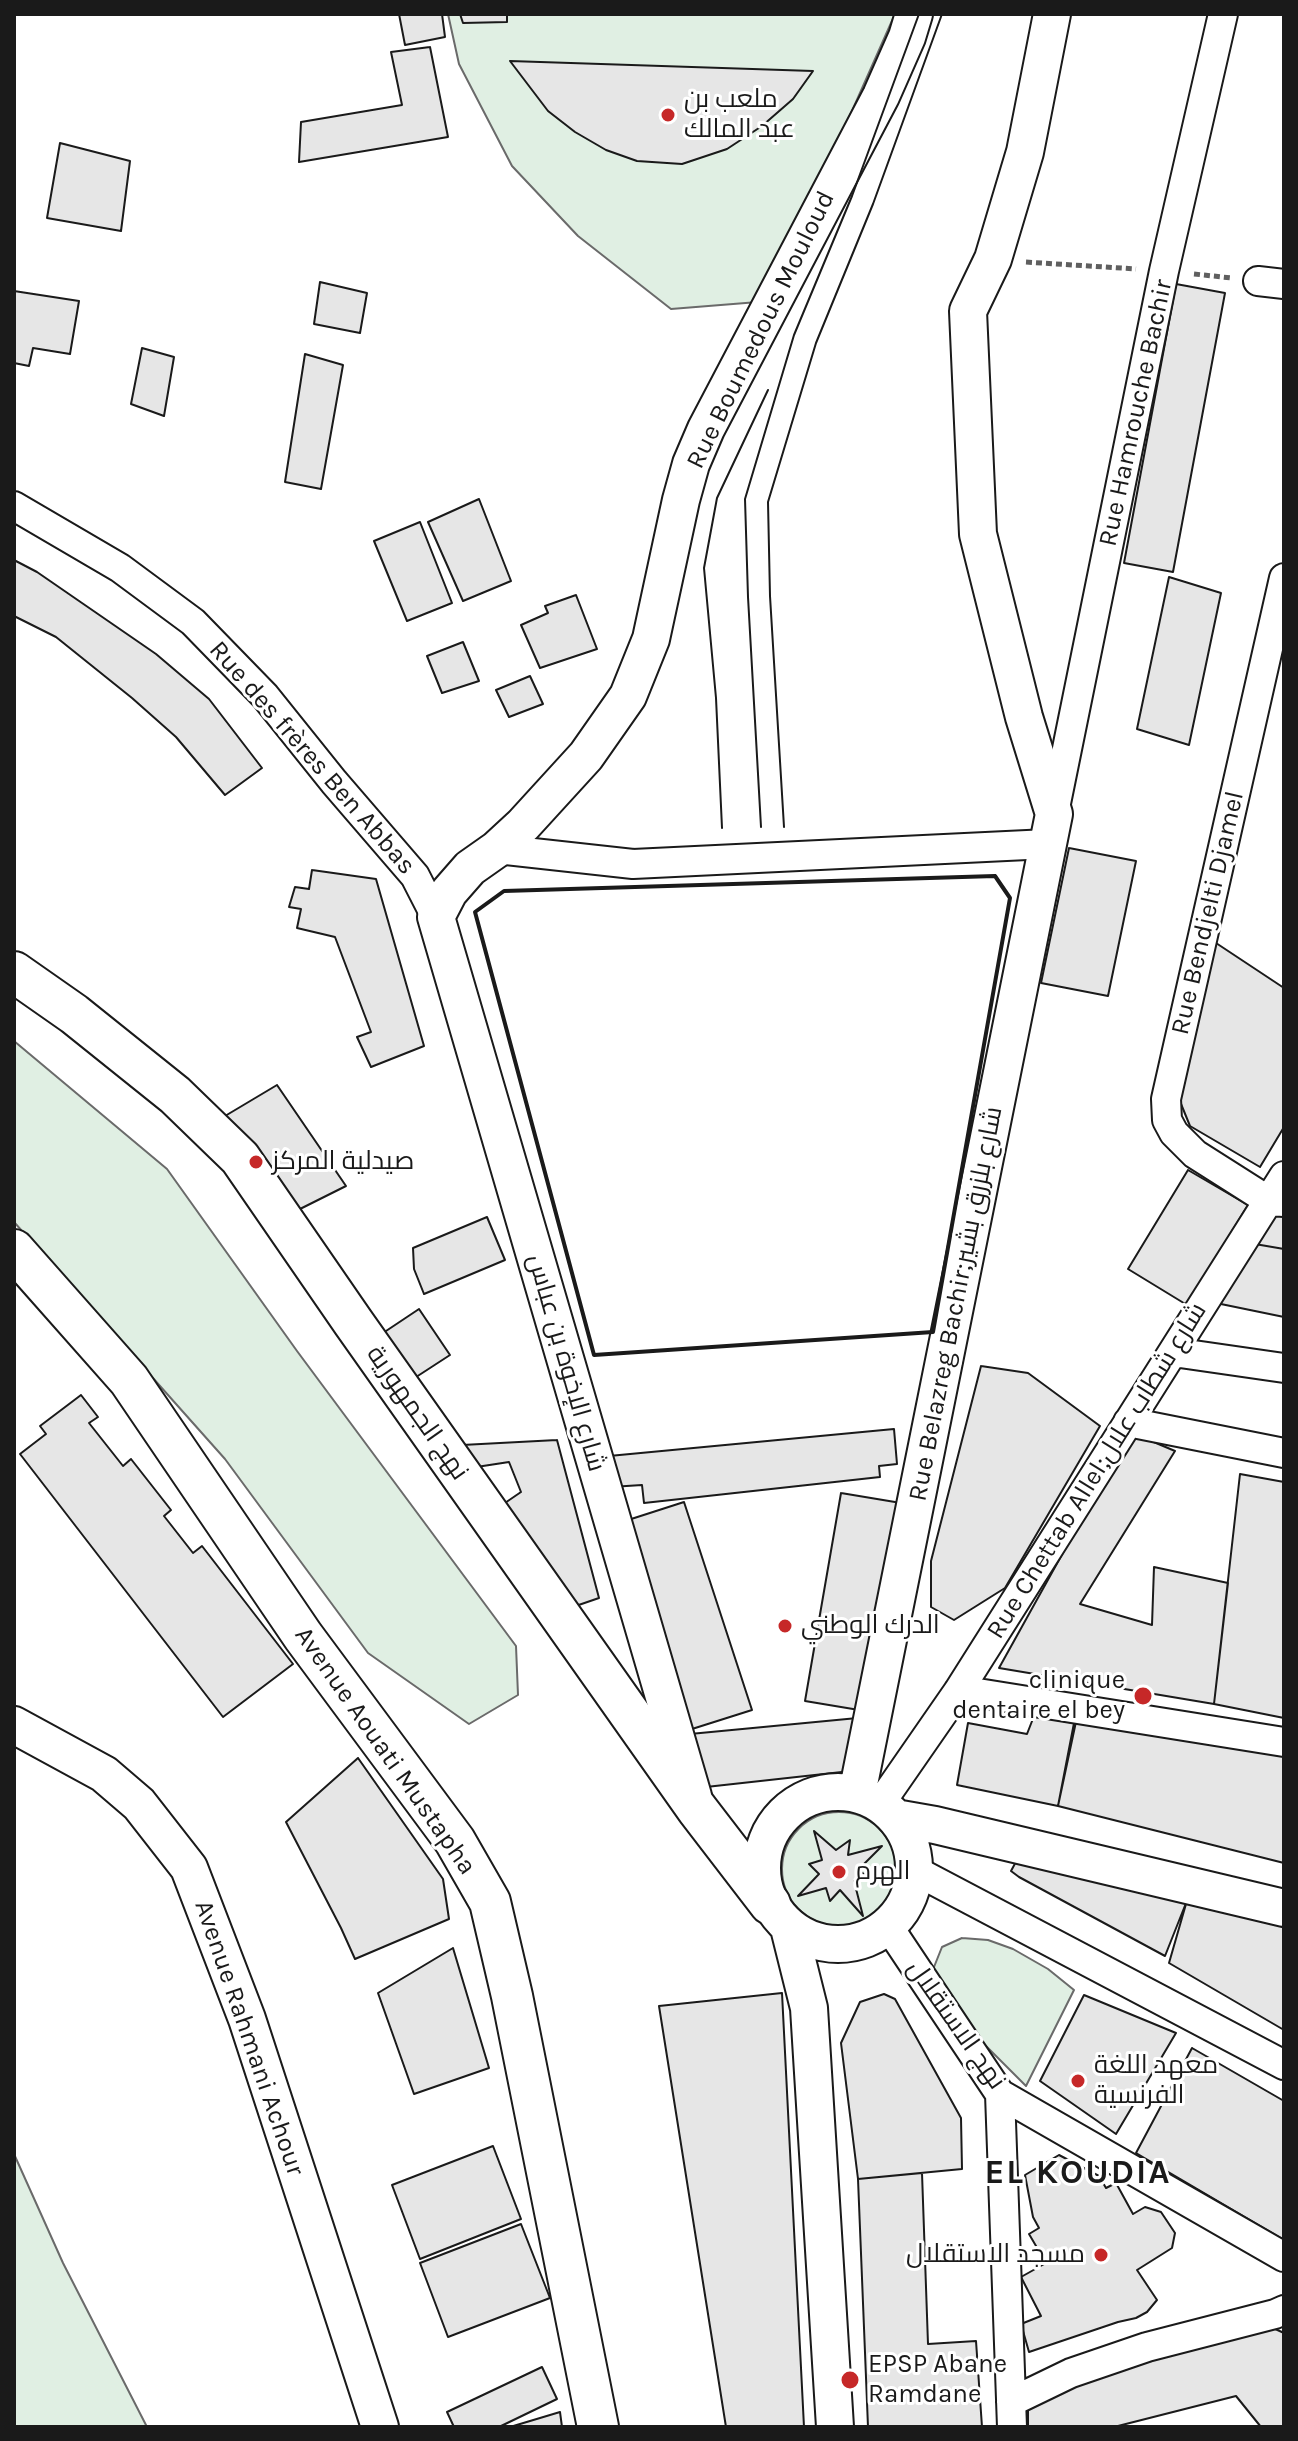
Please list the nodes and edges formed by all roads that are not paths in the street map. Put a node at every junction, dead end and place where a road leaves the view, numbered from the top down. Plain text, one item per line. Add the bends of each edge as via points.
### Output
1 (914, 14) edge
2 (1052, 14) edge
3 (1223, 14) edge
4 (14, 506) edge
5 (1284, 578) edge
6 (1051, 829) junction
7 (497, 849) junction
8 (436, 917) junction
9 (14, 972) edge
10 (1284, 1176) edge
11 (1276, 1202) edge
12 (14, 1250) edge
13 (1173, 1352) junction
14 (1284, 1368) edge
15 (1128, 1422) junction
16 (1284, 1453) edge
17 (959, 1690) junction
18 (14, 1725) edge
19 (1284, 1742) edge
20 (877, 1805) junction
21 (697, 1809) junction
22 (914, 1870) junction
23 (1284, 1908) edge
24 (780, 1916) junction
25 (888, 1926) junction
26 (1284, 2065) edge
27 (1000, 2094) junction
28 (1284, 2257) edge
29 (1284, 2310) edge
30 (1012, 2415) edge
31 (380, 2427) edge
32 (598, 2427) edge
33 (835, 2427) edge

1 - 7 street, Rue Boumedous Mouloud via 881,96 691,464 651,639 628,696 586,756
2 - 6 street via 1025,152 993,259 968,311 978,534
3 - 6 street, Rue Hamrouche Bachir via 1164,271
4 - 8 street, Rue des frères Ben Abbas via 120,568 193,622 265,696 415,876
5 - 11 street, Rue Bendjelti Djamel via 1166,1099 1167,1120 1195,1154
6 - 7 street via 633,864
6 - 20 street, Rue Belazreg Bachir;شارع بلزرق بشير
7 - 8 street, Rue Boumedous Mouloud via 470,868
8 - 21 street, شارع الإخوة بن عباس
9 - 21 main road, نهج الجمهورية via 175,1095 240,1158
10 - 11 street, Rue Chettab Allel;شارع شطاب علال
11 - 13 street, Rue Chettab Allel;شارع شطاب علال
12 - 32 main road, Avenue Aouati Mustapha via 129,1380 303,1636 455,1841 490,1902
13 - 14 street
13 - 15 street, Rue Chettab Allel;شارع شطاب علال
15 - 16 street
15 - 17 street, Rue Chettab Allel;شارع شطاب علال
17 - 19 street
17 - 20 street, Rue Chettab Allel;شارع شطاب علال
18 - 31 street, Avenue Rahmani Achour via 104,1774 139,1804 189,1868 247,2019
20 - 22 street via 906,1833
20 - 23 street via 935,1825
20 - 24 street via 832,1792 807,1798 786,1812 770,1831 762,1855 762,1880
21 - 24 main road, نهج الجمهورية
22 - 25 street via 911,1891
22 - 26 street
24 - 25 street via 813,1940 839,1945
24 - 33 street via 809,2008
25 - 27 street, نهج الاستقلال
27 - 28 street, نهج الاستقلال
27 - 30 street
29 - 30 street via 1071,2373

